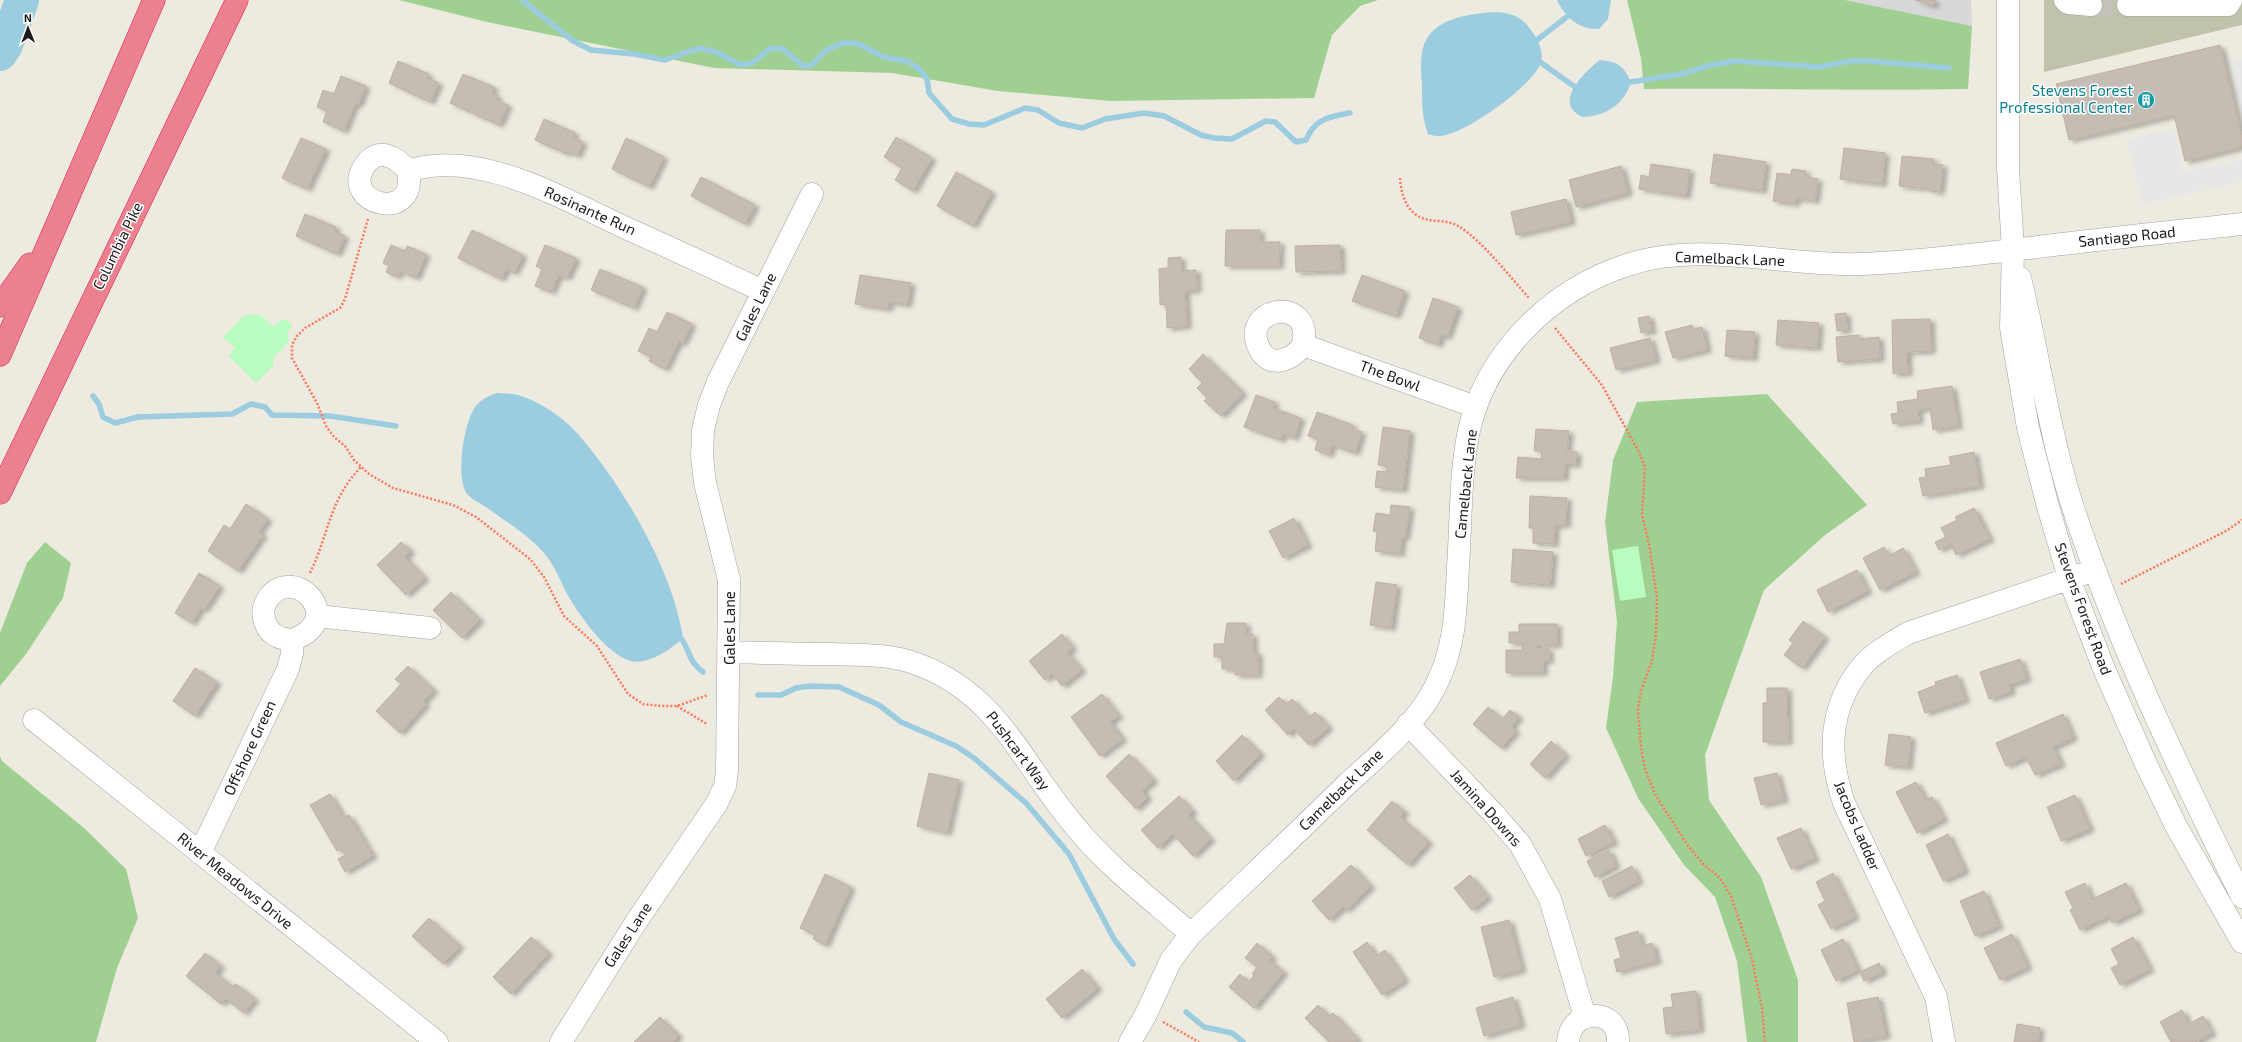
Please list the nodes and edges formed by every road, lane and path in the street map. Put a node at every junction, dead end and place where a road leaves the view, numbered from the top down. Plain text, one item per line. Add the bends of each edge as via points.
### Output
1 (154, 0) edge
2 (237, 0) edge
3 (2008, 0) edge
4 (2065, 0) edge
5 (2229, 3) edge
6 (2091, 5) tunnel mouth
7 (2128, 5) tunnel mouth
8 (408, 171) junction
9 (1400, 178) dead end
10 (812, 194) dead end
11 (377, 203) junction
12 (2242, 224) edge
13 (58, 225) junction
14 (2012, 250) junction
15 (763, 291) junction
16 (0, 306) edge
17 (1542, 312) junction
18 (1304, 345) dead end
19 (0, 355) edge
20 (1476, 407) junction
21 (361, 467) junction
22 (0, 493) edge
23 (2242, 520) edge
24 (2096, 570) junction
25 (2069, 578) junction
26 (306, 591) junction
27 (2104, 592) junction
28 (317, 616) junction
29 (430, 628) dead end
30 (292, 640) junction
31 (730, 652) junction
32 (730, 687) junction
33 (677, 706) junction
34 (34, 720) dead end
35 (1408, 724) junction
36 (729, 731) junction
37 (200, 853) junction
38 (2242, 897) edge
39 (1191, 934) junction
40 (2242, 942) edge
41 (1146, 1014) junction
42 (1584, 1017) junction
43 (437, 1042) edge
44 (561, 1042) edge
45 (1130, 1042) edge
46 (1199, 1042) edge
47 (1568, 1042) edge
48 (1618, 1042) edge
49 (1765, 1042) edge
50 (1944, 1042) edge

1 - 13 highway
2 - 22 highway, Columbia Pike
3 - 14 street, Stevens Forest Road via 2008,168
4 - 6 street via 2068,3
5 - 7 street
8 - 11 street via 409,186 405,194 387,205
8 - 11 street via 392,156 382,155 366,164 360,180 362,189 369,199
8 - 15 street, Rosinante Run via 422,166 442,164 512,178 547,191
9 - 17 path via 1401,191 1414,213 1421,218 1458,225 1475,239
10 - 15 street, Gales Lane
11 - 21 path via 367,219 345,299 340,308 305,328 292,345 292,358 317,403 326,426
12 - 14 street, Santiago Road
13 - 16 highway
13 - 19 highway
14 - 17 street, Camelback Lane via 1888,263 1854,264 1686,254 1654,258 1628,264 1590,280
14 - 24 street, Stevens Forest Road via 2032,324 2050,423 2070,497
14 - 25 street, Stevens Forest Road via 2011,328 2030,436
15 - 31 street, Gales Lane via 718,382 709,405 704,430 702,456 705,483 729,580
17 - 20 street, Camelback Lane via 1510,347 1495,368
17 - 49 path via 1602,385 1645,467 1642,514 1656,592 1657,627 1652,661 1641,691 1638,710 1645,769 1656,796 1689,847 1704,865 1720,878 1731,896 1752,960 1762,1008
18 - 20 street, The Bowl
20 - 35 street, Camelback Lane via 1468,436 1464,469 1455,621 1451,646 1446,666 1437,684 1427,702
21 - 26 path via 350,478 338,497 320,553 308,578
21 - 33 path via 393,488 453,505 476,517 503,537 530,559 544,577 564,616 596,646 628,694 643,704
23 - 27 path via 2226,531
24 - 25 street, Jacobs Ladder
24 - 27 street, Stevens Forest Road
25 - 40 street, Stevens Forest Road via 2104,669 2152,776 2176,826
25 - 50 street, Jacobs Ladder via 1901,637 1878,652 1860,669 1842,700 1836,719 1832,758 1836,780 1844,803 1936,997
26 - 28 street via 317,608
26 - 30 street via 284,587 271,594 265,603 264,619 271,632
27 - 38 street, Stevens Forest Road via 2155,715
28 - 29 street
28 - 30 street via 306,635
30 - 37 street, Offshore Green via 288,669
31 - 32 street, Gales Lane
31 - 39 street, Pushcart Way via 875,656 907,661 940,674 967,690 1016,742 1056,802 1079,831
32 - 33 path
32 - 36 street, Gales Lane
33 - 36 path via 704,724
34 - 37 street, River Meadows Drive
35 - 39 street, Camelback Lane
35 - 42 street, Jamina Downs via 1520,844 1550,899
36 - 44 street, Gales Lane via 725,786 717,803 636,922
37 - 43 street, River Meadows Drive
39 - 41 street, Camelback Lane via 1171,960
41 - 45 street, Camelback Lane
41 - 46 path
42 - 47 street via 1574,1024
42 - 48 street via 1594,1015 1610,1021 1619,1036

